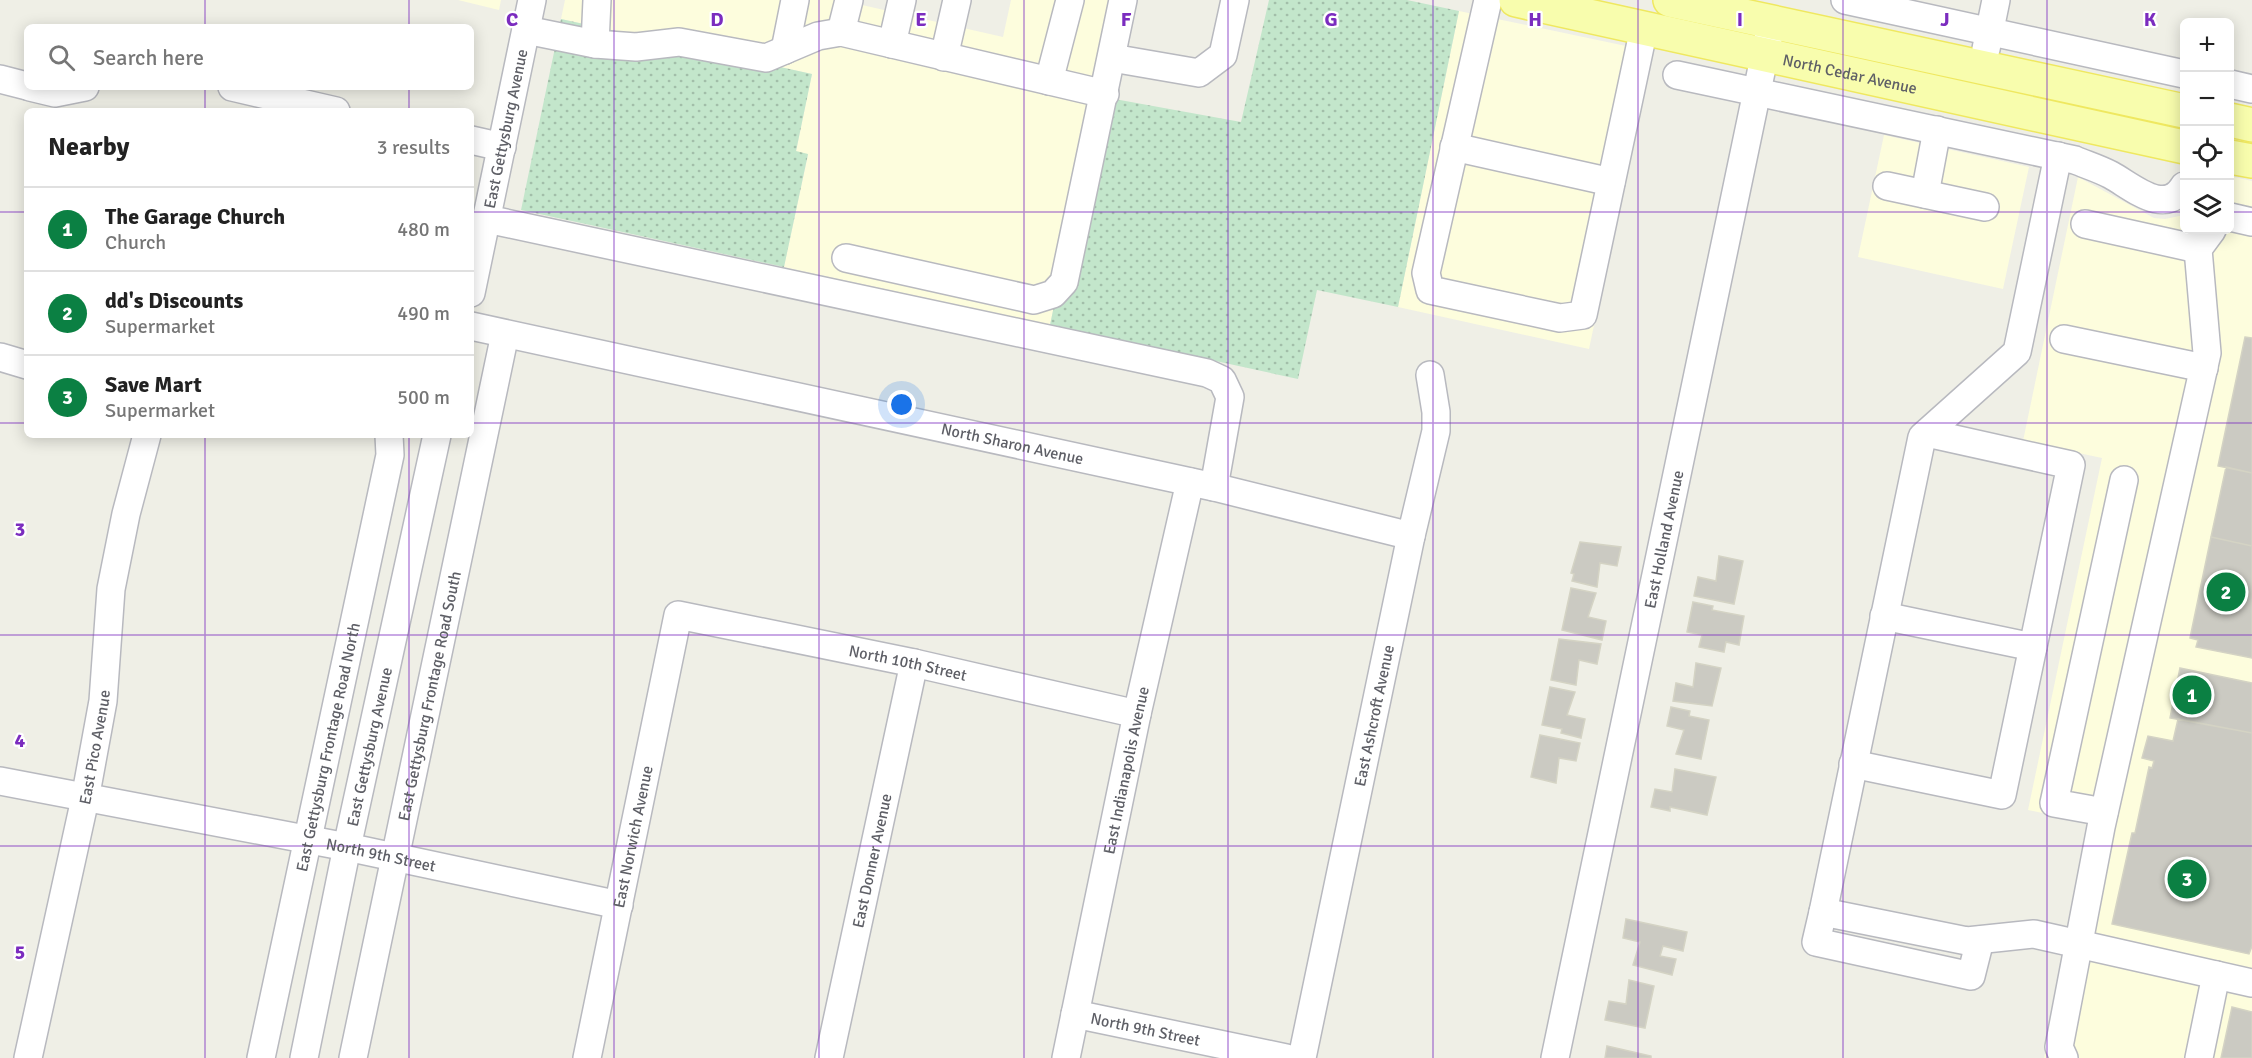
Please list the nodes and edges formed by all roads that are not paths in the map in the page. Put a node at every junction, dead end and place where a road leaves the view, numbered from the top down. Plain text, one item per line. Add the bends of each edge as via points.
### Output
1 (532, 0) edge
2 (597, 0) edge
3 (795, 0) edge
4 (849, 0) edge
5 (902, 0) edge
6 (957, 0) edge
7 (1070, 0) edge
8 (1123, 0) edge
9 (1234, 0) edge
10 (1488, 0) edge
11 (1516, 0) edge
12 (1670, 0) edge
13 (1845, 0) edge
14 (1996, 0) edge
15 (1772, 22) junction
16 (1644, 28) junction
17 (526, 30) junction
18 (841, 32) junction
19 (1989, 32) junction
20 (595, 44) junction
21 (892, 44) junction
22 (785, 50) junction
23 (1766, 55) junction
24 (944, 57) junction
25 (1112, 58) junction
26 (1982, 67) junction
27 (2180, 73) edge
28 (1677, 75) dead end
29 (0, 80) edge
30 (1049, 81) junction
31 (2234, 85) edge
32 (24, 86) edge
33 (2252, 89) edge
34 (42, 90) edge
35 (70, 90) edge
36 (244, 90) edge
37 (1758, 91) junction
38 (1105, 94) junction
39 (1975, 101) junction
40 (315, 108) edge
41 (2180, 110) edge
42 (2234, 121) edge
43 (2252, 125) edge
44 (1937, 130) junction
45 (2234, 137) edge
46 (2252, 140) edge
47 (474, 141) edge
48 (2180, 146) edge
49 (502, 147) junction
50 (1454, 147) junction
51 (2058, 156) junction
52 (2234, 158) edge
53 (2252, 161) edge
54 (1611, 182) junction
55 (1887, 186) dead end
56 (2180, 190) edge
57 (1925, 194) junction
58 (1985, 207) dead end
59 (2234, 218) edge
60 (487, 219) junction
61 (2252, 222) edge
62 (2085, 224) dead end
63 (2205, 239) edge
64 (846, 258) dead end
65 (474, 279) edge
66 (474, 327) edge
67 (506, 334) junction
68 (2064, 339) dead end
69 (0, 357) edge
70 (24, 364) edge
71 (2204, 368) junction
72 (1430, 375) dead end
73 (1927, 433) junction
74 (146, 438) edge
75 (386, 438) edge
76 (436, 438) edge
77 (2124, 480) dead end
78 (1202, 484) junction
79 (1411, 536) junction
80 (678, 615) joint
81 (1884, 616) junction
82 (2033, 647) junction
83 (914, 663) junction
84 (1137, 714) junction
85 (1853, 764) junction
86 (0, 781) edge
87 (85, 799) junction
88 (2104, 812) junction
89 (308, 840) junction
90 (347, 847) junction
91 (395, 857) junction
92 (620, 905) junction
93 (1822, 912) junction
94 (1980, 940) junction
95 (2078, 945) junction
96 (2216, 975) junction
97 (2252, 983) edge
98 (1075, 1014) junction
99 (27, 1058) edge
100 (261, 1058) edge
101 (304, 1058) edge
102 (352, 1058) edge
103 (587, 1058) edge
104 (829, 1058) edge
105 (1066, 1058) edge
106 (1286, 1058) edge
107 (1302, 1058) edge
108 (1555, 1058) edge
109 (2064, 1058) edge
110 (2199, 1058) edge

1 - 17 street, East Gettysburg Avenue
2 - 20 street
3 - 22 street
4 - 18 street
5 - 21 street
6 - 24 street
7 - 30 street
8 - 25 street
9 - 25 street via 1223,55 1199,73
10 - 50 street
11 - 16 main road, North Cedar Avenue
12 - 15 main road, North Cedar Avenue
13 - 19 street
14 - 19 street
15 - 23 street, East Holland Avenue
15 - 26 main road, North Cedar Avenue
16 - 23 main road, North Cedar Avenue
16 - 54 street
17 - 20 street
17 - 49 street, East Gettysburg Avenue
18 - 21 street
18 - 22 street via 818,36
19 - 26 street
19 - 27 street
20 - 22 street via 636,47 679,42 766,58
21 - 24 street
23 - 37 street, East Holland Avenue
23 - 39 main road, North Cedar Avenue
24 - 30 street
25 - 38 street
26 - 39 street
26 - 41 main road, North Cedar Avenue
28 - 37 street
29 - 32 street
30 - 38 street
31 - 33 street
34 - 35 street
36 - 40 street
37 - 44 street
37 - 108 street, East Holland Avenue
38 - 64 street via 1064,282 1053,294 1034,300
39 - 48 main road, North Cedar Avenue
42 - 43 main road
44 - 51 street
44 - 57 street
45 - 46 main road
47 - 49 street
49 - 60 street, East Gettysburg Avenue
50 - 54 street
50 - 54 street via 1426,273 1430,290 1560,318 1583,315
51 - 56 street via 2110,174 2160,201
51 - 73 street via 2017,352
52 - 53 main road
55 - 57 street
57 - 58 street
59 - 61 street
60 - 65 street, East Gettysburg Avenue
60 - 78 street, East Indianapolis Avenue via 1207,373 1222,380 1230,397
62 - 63 street
63 - 71 street
66 - 67 street, North Sharon Avenue
67 - 78 street, North Sharon Avenue
67 - 91 street, East Gettysburg Frontage Road South
68 - 71 street
69 - 70 street
71 - 88 street
72 - 79 street, East Ashcroft Avenue via 1436,431
73 - 81 street via 1922,437
73 - 82 street via 2072,465
74 - 87 street, East Pico Avenue via 111,589 103,701
75 - 89 street, East Gettysburg Frontage Road North via 390,455
76 - 90 street, East Gettysburg Avenue
77 - 88 street via 2054,803
78 - 79 street, North Sharon Avenue
78 - 84 street, East Indianapolis Avenue
79 - 107 street, East Ashcroft Avenue
80 - 83 street, North 10th Street
80 - 92 street, East Norwich Avenue
81 - 82 street
81 - 85 street
82 - 85 street via 2002,795
83 - 84 street, North 10th Street
83 - 104 street, East Donner Avenue
84 - 98 street, East Indianapolis Avenue
85 - 93 street
86 - 87 street, North 9th Street
87 - 89 street, North 9th Street
87 - 99 street, East Pico Avenue
88 - 95 street
89 - 90 street, North 9th Street
89 - 100 street, East Gettysburg Frontage Road North
90 - 91 street, North 9th Street
90 - 101 street, East Gettysburg Avenue
91 - 92 street, North 9th Street
91 - 102 street, East Gettysburg Frontage Road South
92 - 103 street, East Norwich Avenue
93 - 94 street via 1967,941
93 - 94 street via 1816,942 1971,976
94 - 95 street via 2034,934
95 - 96 street
95 - 109 street via 2059,1047
96 - 97 street
96 - 110 street
98 - 105 street, East Indianapolis Avenue
98 - 106 street, North 9th Street

